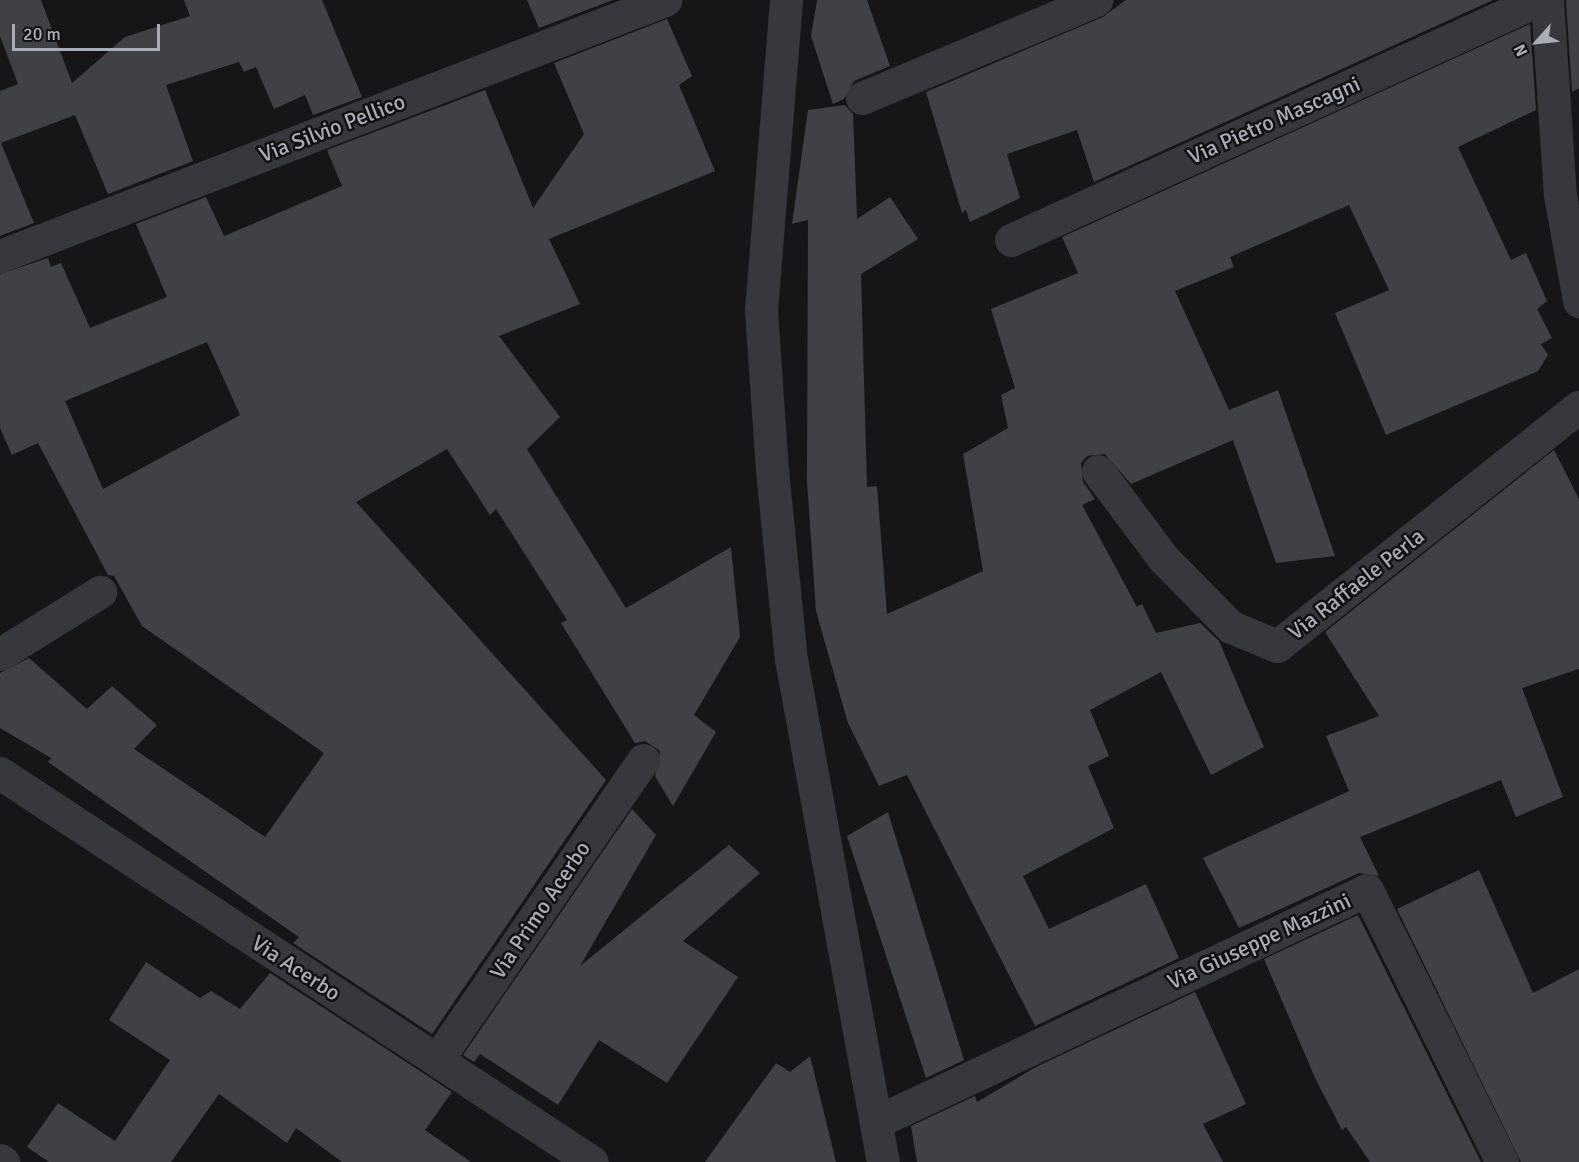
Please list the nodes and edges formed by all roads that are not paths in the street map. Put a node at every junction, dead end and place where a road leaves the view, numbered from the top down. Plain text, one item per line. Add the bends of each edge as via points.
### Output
1 (664, 0) edge
2 (786, 0) edge
3 (1096, 0) edge
4 (1538, 0) edge
5 (1547, 0) edge
6 (862, 98) dead end
7 (1011, 240) dead end
8 (0, 256) edge
9 (1579, 301) edge
10 (1579, 407) edge
11 (1098, 471) dead end
12 (100, 592) dead end
13 (0, 654) edge
14 (643, 760) dead end
15 (0, 773) edge
16 (437, 1060) junction
17 (876, 1122) junction
18 (592, 1162) edge
19 (883, 1162) edge
20 (1502, 1162) edge

1 - 8 street, Via Silvio Pellico
2 - 17 street via 761,310 772,470 791,659
3 - 6 street
4 - 7 street, Via Pietro Mascagni
5 - 9 street via 1560,195
10 - 11 street, Via Raffaele Perla via 1277,646 1231,627 1163,558
12 - 13 street
14 - 16 street, Via Primo Acerbo
15 - 16 street, Via Acerbo
16 - 18 street, Via Acerbo
17 - 19 street
17 - 20 street, Via Giuseppe Mazzini via 1367,890

